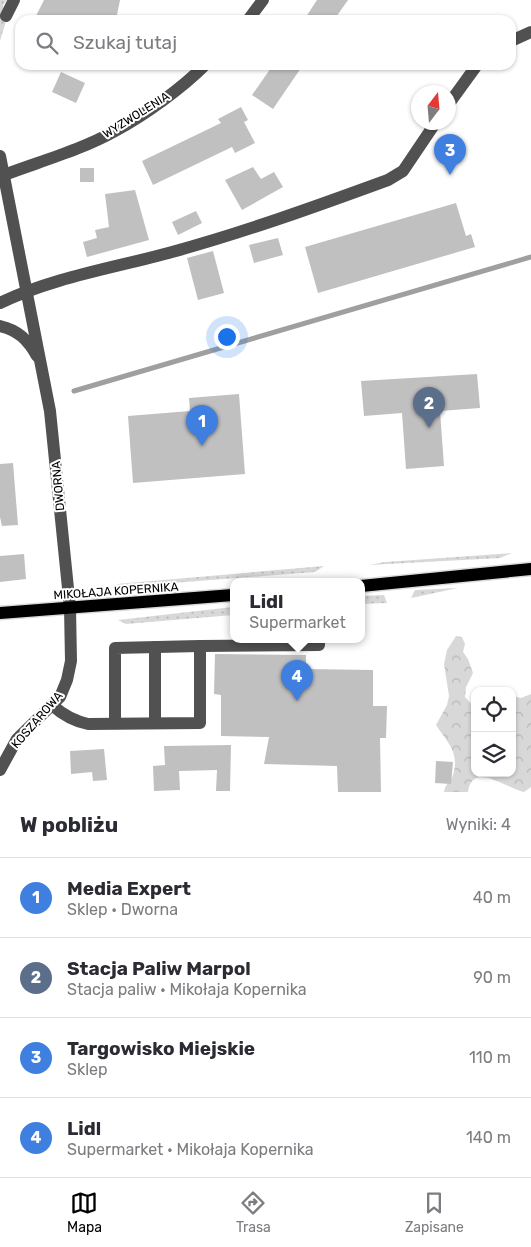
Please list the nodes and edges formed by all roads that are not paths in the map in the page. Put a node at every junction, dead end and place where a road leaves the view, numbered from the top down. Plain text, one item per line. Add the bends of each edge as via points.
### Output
1 (14, 0) edge
2 (263, 0) edge
3 (252, 15) edge
4 (6, 16) dead end
5 (531, 32) edge
6 (516, 39) edge
7 (200, 70) edge
8 (473, 70) edge
9 (456, 93) edge
10 (431, 130) edge
11 (0, 156) edge
12 (4, 175) junction
13 (27, 292) junction
14 (0, 303) edge
15 (0, 326) edge
16 (42, 364) junction
17 (531, 569) edge
18 (365, 586) edge
19 (230, 596) edge
20 (70, 608) junction
21 (0, 613) edge
22 (319, 643) edge
23 (200, 646) junction
24 (155, 647) junction
25 (52, 706) junction
26 (155, 723) junction
27 (115, 724) junction
28 (0, 770) edge

1 - 4 street
2 - 3 street
5 - 6 street
7 - 12 street, WYZWOLENIA via 115,131
8 - 9 street
10 - 13 street via 403,171 388,180 216,240 53,282
11 - 12 street, DWORNA
12 - 13 street, DWORNA
13 - 14 street
13 - 16 street, DWORNA
15 - 16 street, DWORNA via 18,332
16 - 20 street, DWORNA via 50,411
17 - 18 main road
19 - 20 main road, MIKOŁAJA KOPERNIKA
20 - 21 main road, MIKOŁAJA KOPERNIKA
20 - 25 street, KOSZAROWA via 69,672 64,690
22 - 23 street
23 - 24 street
23 - 26 street via 200,722
24 - 26 street
24 - 27 street via 115,648
25 - 27 street via 77,722
25 - 28 street, KOSZAROWA via 17,738
26 - 27 street

